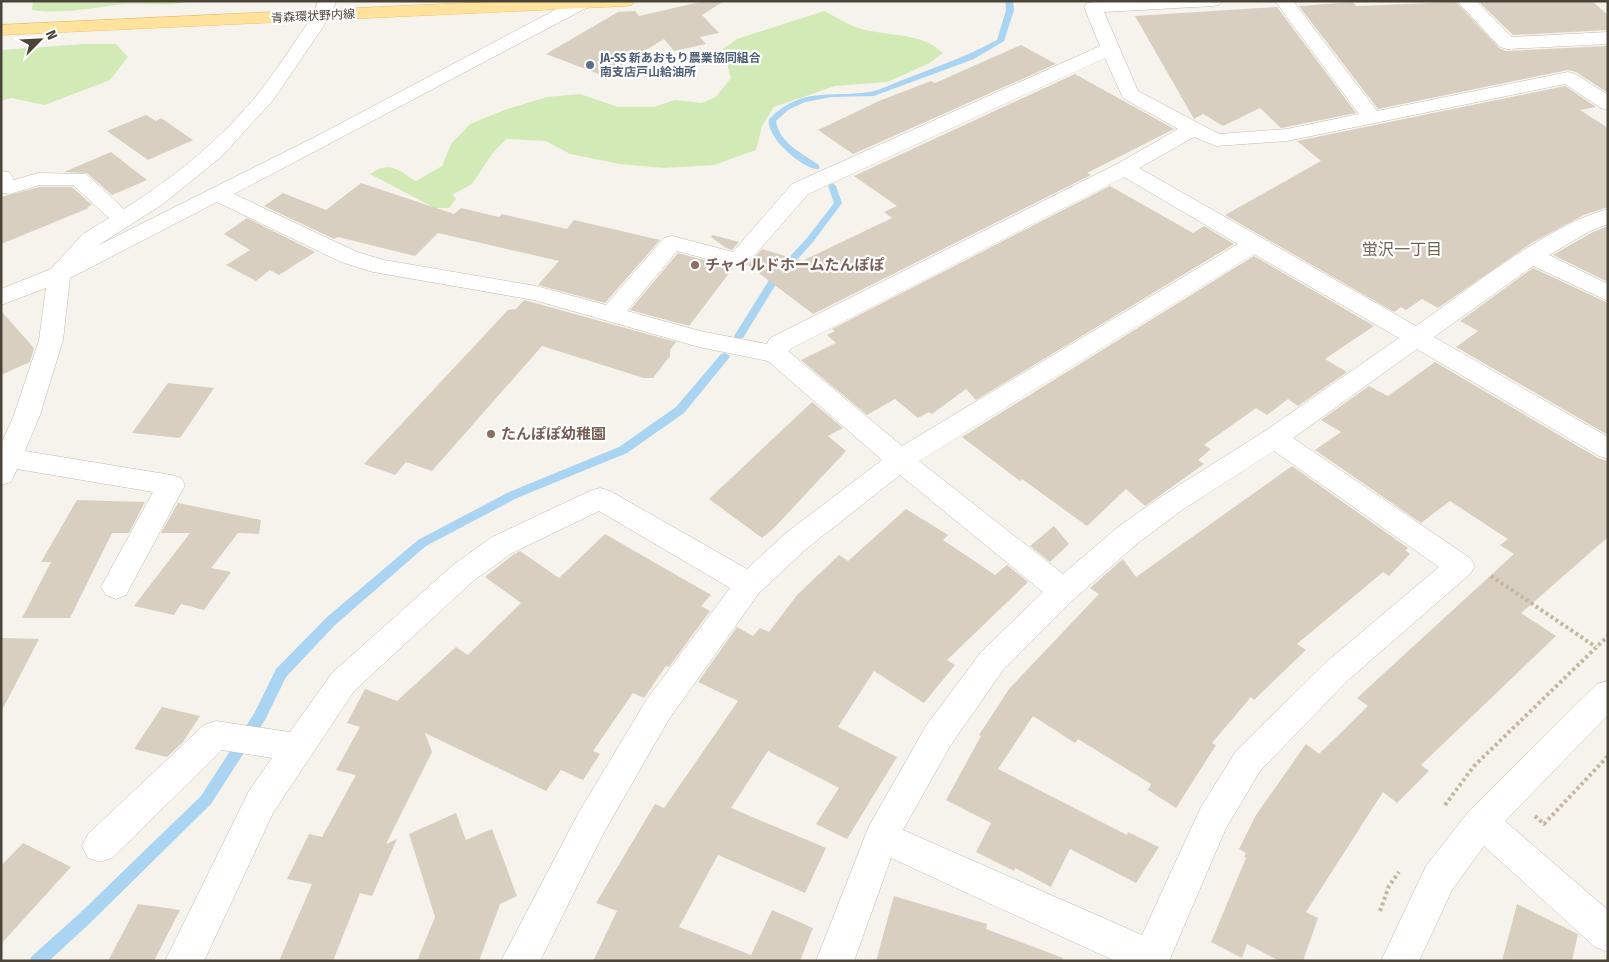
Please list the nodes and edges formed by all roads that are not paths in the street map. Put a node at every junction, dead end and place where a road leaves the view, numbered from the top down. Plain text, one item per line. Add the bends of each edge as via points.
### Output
1 (626, 1) edge
2 (1213, 1) edge
3 (1284, 1) edge
4 (1466, 1) edge
5 (583, 3) edge
6 (325, 8) edge
7 (1, 30) edge
8 (1608, 38) edge
9 (1111, 48) junction
10 (1608, 104) edge
11 (1372, 118) junction
12 (1194, 129) junction
13 (1124, 168) junction
14 (1, 177) edge
15 (217, 194) junction
16 (1608, 216) edge
17 (123, 219) junction
18 (1254, 244) junction
19 (1532, 256) junction
20 (59, 274) junction
21 (1608, 294) edge
22 (1, 298) edge
23 (611, 314) junction
24 (1416, 337) junction
25 (776, 354) junction
26 (1274, 438) junction
27 (1608, 449) edge
28 (900, 460) junction
29 (4, 467) edge
30 (749, 585) junction
31 (116, 587) dead end
32 (1063, 591) junction
33 (1608, 694) edge
34 (286, 746) junction
35 (1481, 822) junction
36 (881, 837) junction
37 (100, 846) dead end
38 (1608, 934) edge
39 (184, 961) edge
40 (520, 961) edge
41 (836, 961) edge
42 (1400, 961) edge

1 - 5 main road, 青森環状野内線
2 - 9 street via 1094,7
3 - 11 street
4 - 8 street via 1507,44
5 - 6 main road, 青森環状野内線
5 - 15 street
6 - 7 main road, 青森環状野内線
6 - 17 street via 267,95 215,152 156,199
9 - 12 street via 1130,94
9 - 23 street via 800,189 738,260 672,244
10 - 11 street via 1568,78
11 - 12 street via 1287,135 1216,140
12 - 13 street
13 - 18 street
13 - 25 street via 779,344
14 - 17 street via 10,188 38,179 78,179
15 - 20 street
15 - 23 street via 349,257 381,267 536,293
16 - 19 street via 1582,226
17 - 20 street via 92,239
18 - 24 street
18 - 28 street
19 - 21 street
19 - 24 street
20 - 22 street
20 - 29 street via 51,340 27,414
23 - 25 street via 699,339
24 - 26 street
24 - 27 street
25 - 28 street
26 - 32 street via 1168,505
26 - 36 street via 1460,566 1336,672 1248,761 1213,818 1151,958
28 - 30 street via 796,541
28 - 32 street
29 - 31 street via 171,485
30 - 34 street via 600,498 502,545 463,573 343,682
30 - 40 street via 658,709 591,823
32 - 36 street via 992,661 938,736
33 - 35 street
34 - 37 street via 216,734
34 - 39 street
35 - 38 street
35 - 42 street via 1438,878
36 - 41 street

